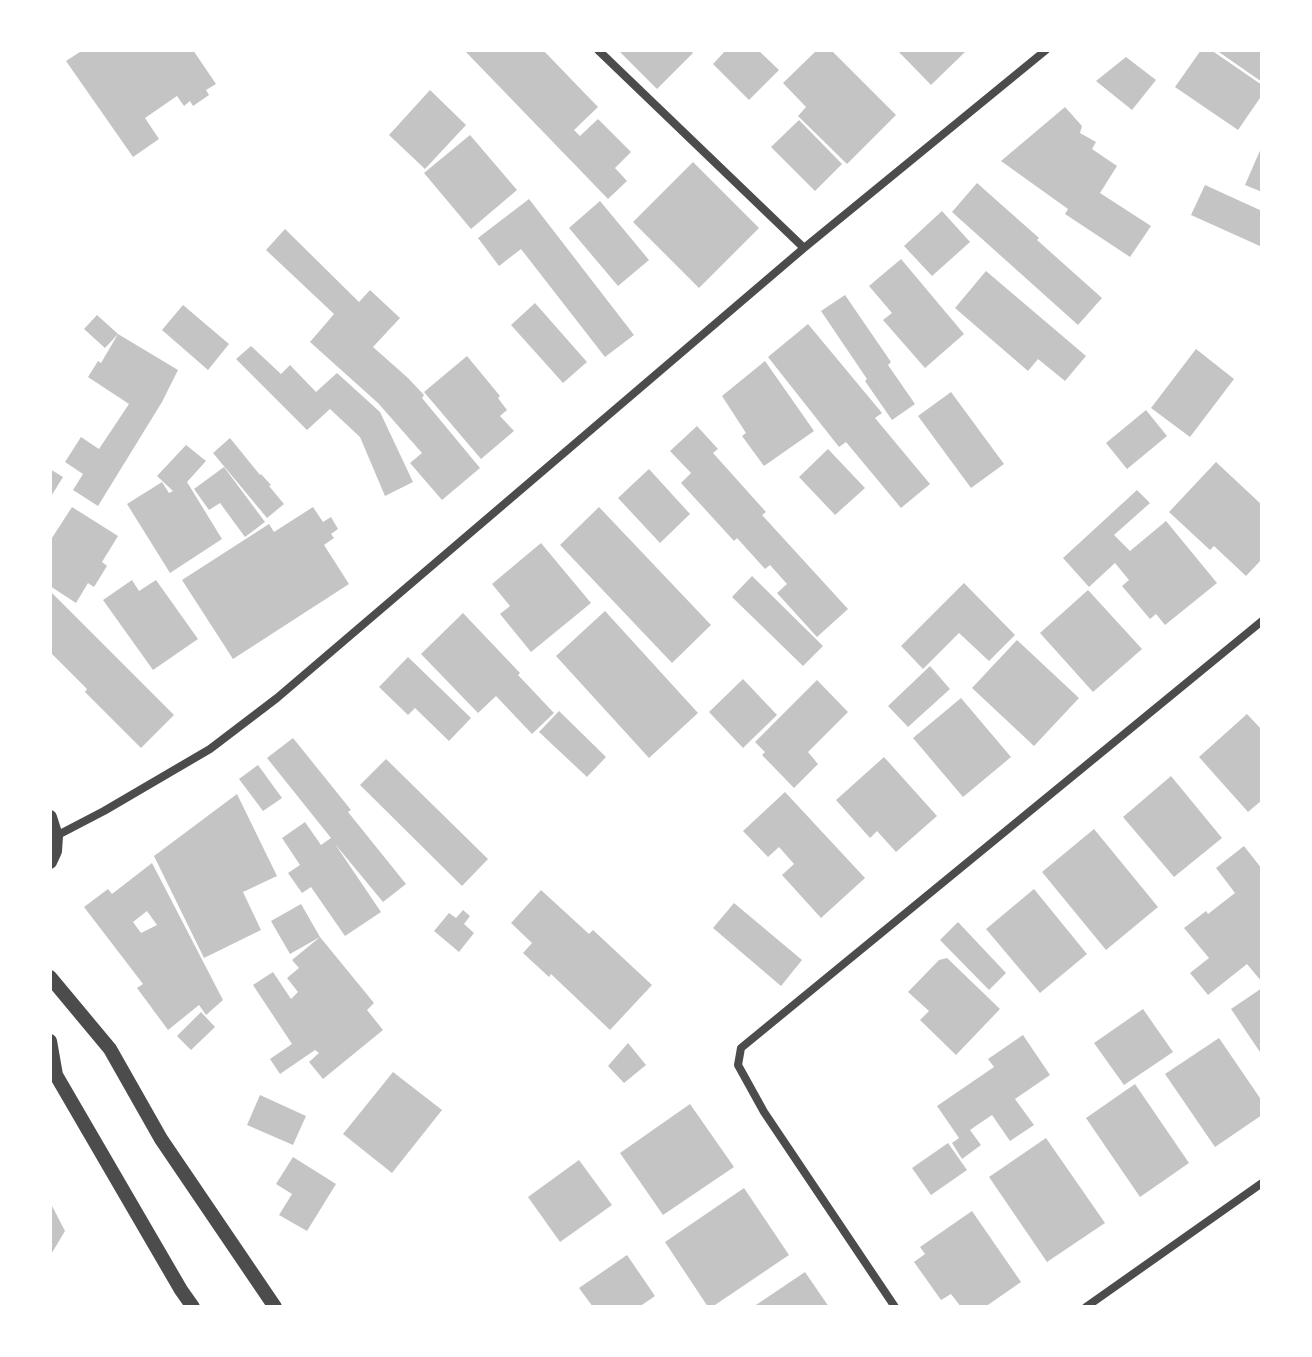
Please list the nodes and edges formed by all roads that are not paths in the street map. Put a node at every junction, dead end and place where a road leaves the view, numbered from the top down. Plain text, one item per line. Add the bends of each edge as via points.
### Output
1 (598, 50) edge
2 (1046, 50) edge
3 (804, 248) junction
4 (1262, 621) edge
5 (50, 817) edge
6 (56, 836) junction
7 (50, 862) edge
8 (50, 977) edge
9 (50, 1041) edge
10 (1262, 1183) edge
11 (193, 1307) edge
12 (275, 1307) edge
13 (895, 1307) edge
14 (1086, 1307) edge

1 - 3 street
2 - 3 street
3 - 6 street via 277,698 210,749
4 - 13 street via 741,1048 738,1065 764,1112
5 - 6 street
6 - 7 street
8 - 12 street via 110,1049 161,1139
9 - 11 street via 56,1075
10 - 14 street

